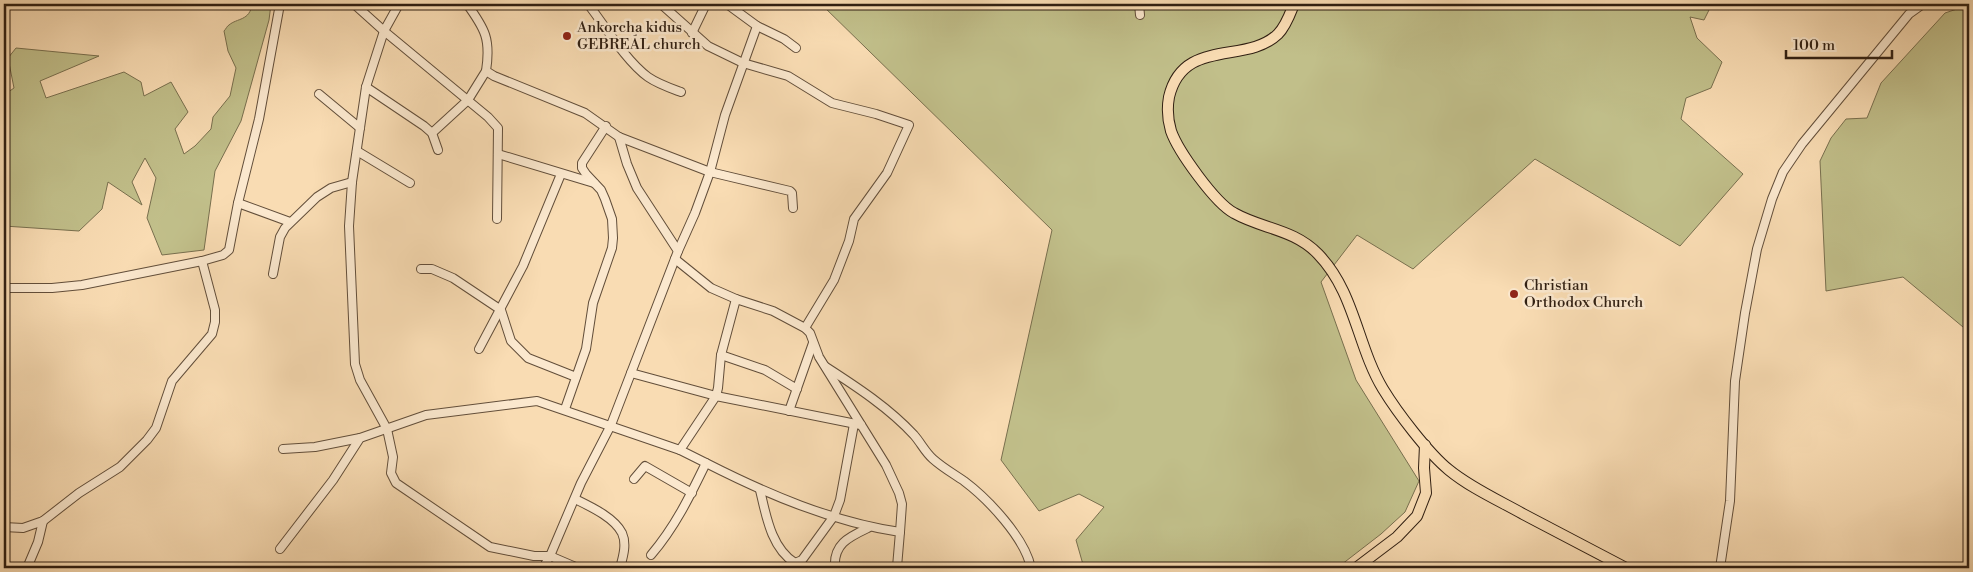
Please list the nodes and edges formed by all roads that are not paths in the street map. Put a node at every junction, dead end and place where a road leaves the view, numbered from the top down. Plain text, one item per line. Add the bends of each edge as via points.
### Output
1 (280, 4) edge
2 (354, 4) edge
3 (399, 4) edge
4 (467, 4) edge
5 (588, 4) edge
6 (661, 4) edge
7 (706, 4) edge
8 (726, 4) edge
9 (1139, 4) edge
10 (1294, 4) edge
11 (1923, 4) edge
12 (1140, 15) dead end
13 (757, 26) junction
14 (384, 31) junction
15 (692, 33) junction
16 (796, 48) dead end
17 (743, 63) junction
18 (486, 71) junction
19 (366, 87) junction
20 (681, 92) dead end
21 (319, 94) dead end
22 (468, 100) junction
23 (606, 126) junction
24 (360, 128) junction
25 (432, 133) junction
26 (619, 137) junction
27 (438, 150) dead end
28 (357, 151) junction
29 (498, 154) junction
30 (710, 172) junction
31 (561, 174) junction
32 (352, 182) junction
33 (410, 183) dead end
34 (594, 183) junction
35 (238, 203) junction
36 (793, 208) dead end
37 (496, 219) dead end
38 (290, 222) junction
39 (678, 251) junction
40 (675, 259) junction
41 (202, 261) junction
42 (421, 269) dead end
43 (273, 274) dead end
44 (4, 288) edge
45 (736, 299) junction
46 (501, 310) junction
47 (805, 328) junction
48 (813, 344) junction
49 (480, 349) dead end
50 (720, 355) junction
51 (825, 366) junction
52 (631, 373) junction
53 (576, 377) junction
54 (797, 389) junction
55 (716, 396) junction
56 (565, 409) junction
57 (789, 411) junction
58 (858, 424) junction
59 (611, 425) junction
60 (387, 429) junction
61 (360, 438) junction
62 (1425, 445) junction
63 (283, 449) dead end
64 (680, 450) junction
65 (706, 463) junction
66 (634, 479) dead end
67 (760, 490) junction
68 (692, 493) junction
69 (574, 499) junction
70 (834, 516) junction
71 (43, 521) junction
72 (4, 527) edge
73 (868, 528) junction
74 (900, 532) junction
75 (280, 549) dead end
76 (651, 555) dead end
77 (550, 556) junction
78 (794, 567) edge
79 (897, 567) edge
80 (26, 568) edge
81 (542, 568) edge
82 (578, 568) edge
83 (620, 568) edge
84 (835, 568) edge
85 (1031, 568) edge
86 (1356, 568) edge
87 (1626, 568) edge
88 (1720, 568) edge

1 - 35 street via 259,119
2 - 14 street
3 - 14 street
4 - 18 street via 485,33 488,47
5 - 20 street via 633,63 658,83
6 - 15 street
7 - 15 street
8 - 13 street
9 - 12 street
10 - 62 main road via 1280,33 1270,40 1198,59 1186,68 1169,97 1171,130 1175,141 1220,203 1244,218 1284,231 1317,252 1334,272 1344,289 1383,389
11 - 88 street via 1909,14 1802,144 1783,172 1772,199 1757,249 1744,313 1735,381 1730,501
13 - 16 street
13 - 17 street
14 - 19 street
14 - 22 street
15 - 17 street via 708,46
17 - 30 street
17 - 47 street via 788,76 832,103 909,125 887,173 854,219 834,280
18 - 22 street
18 - 23 street via 585,113
19 - 24 street
19 - 25 street via 412,116
21 - 24 street
22 - 25 street
22 - 29 street via 498,128
23 - 26 street
23 - 34 street via 582,163 582,168
24 - 28 street
25 - 27 street
26 - 30 street
26 - 39 street via 637,188
28 - 32 street
28 - 33 street
29 - 31 street
29 - 37 street
30 - 36 street via 790,190
30 - 39 street
31 - 34 street
31 - 46 street
32 - 38 street via 331,188 317,197
32 - 60 street via 349,226 355,364 360,380
34 - 53 street via 607,204 613,238 593,303 586,349
35 - 38 street
35 - 41 street via 229,250
38 - 43 street via 280,236
39 - 40 street
40 - 45 street via 711,288
40 - 52 street
41 - 44 street via 82,284
41 - 71 street via 215,310 212,334 172,381 156,428 120,467
42 - 46 street via 432,269 453,278
45 - 47 street via 773,311
45 - 50 street
46 - 49 street
46 - 53 street via 511,341 528,358
47 - 48 street
48 - 51 street
48 - 54 street
50 - 54 street via 765,370
50 - 55 street
51 - 58 street
51 - 85 street via 890,413 914,435 928,454 996,510 1020,544
52 - 55 street
52 - 59 street
53 - 56 street
54 - 57 street
55 - 57 street
55 - 64 street
56 - 59 street
56 - 60 street via 537,401 426,416
57 - 58 street
58 - 70 street
58 - 74 street via 886,465 899,493 902,504
59 - 64 street
59 - 69 street
60 - 61 street
60 - 77 street via 393,457 391,473 396,483 490,547
61 - 63 street via 315,447
61 - 75 street via 333,480
62 - 86 main road via 1426,493 1417,516 1397,537
62 - 87 main road via 1447,469 1480,491
64 - 65 street
65 - 67 street
65 - 68 street
66 - 68 street via 646,466
67 - 70 street
67 - 78 street via 771,533
68 - 76 street via 667,537
69 - 77 street
69 - 83 street via 602,512 622,533 624,554
70 - 73 street
70 - 78 street
71 - 72 street via 23,528
71 - 80 street
73 - 74 street
73 - 84 street via 848,537 839,546
74 - 79 street
77 - 81 street
77 - 82 street

